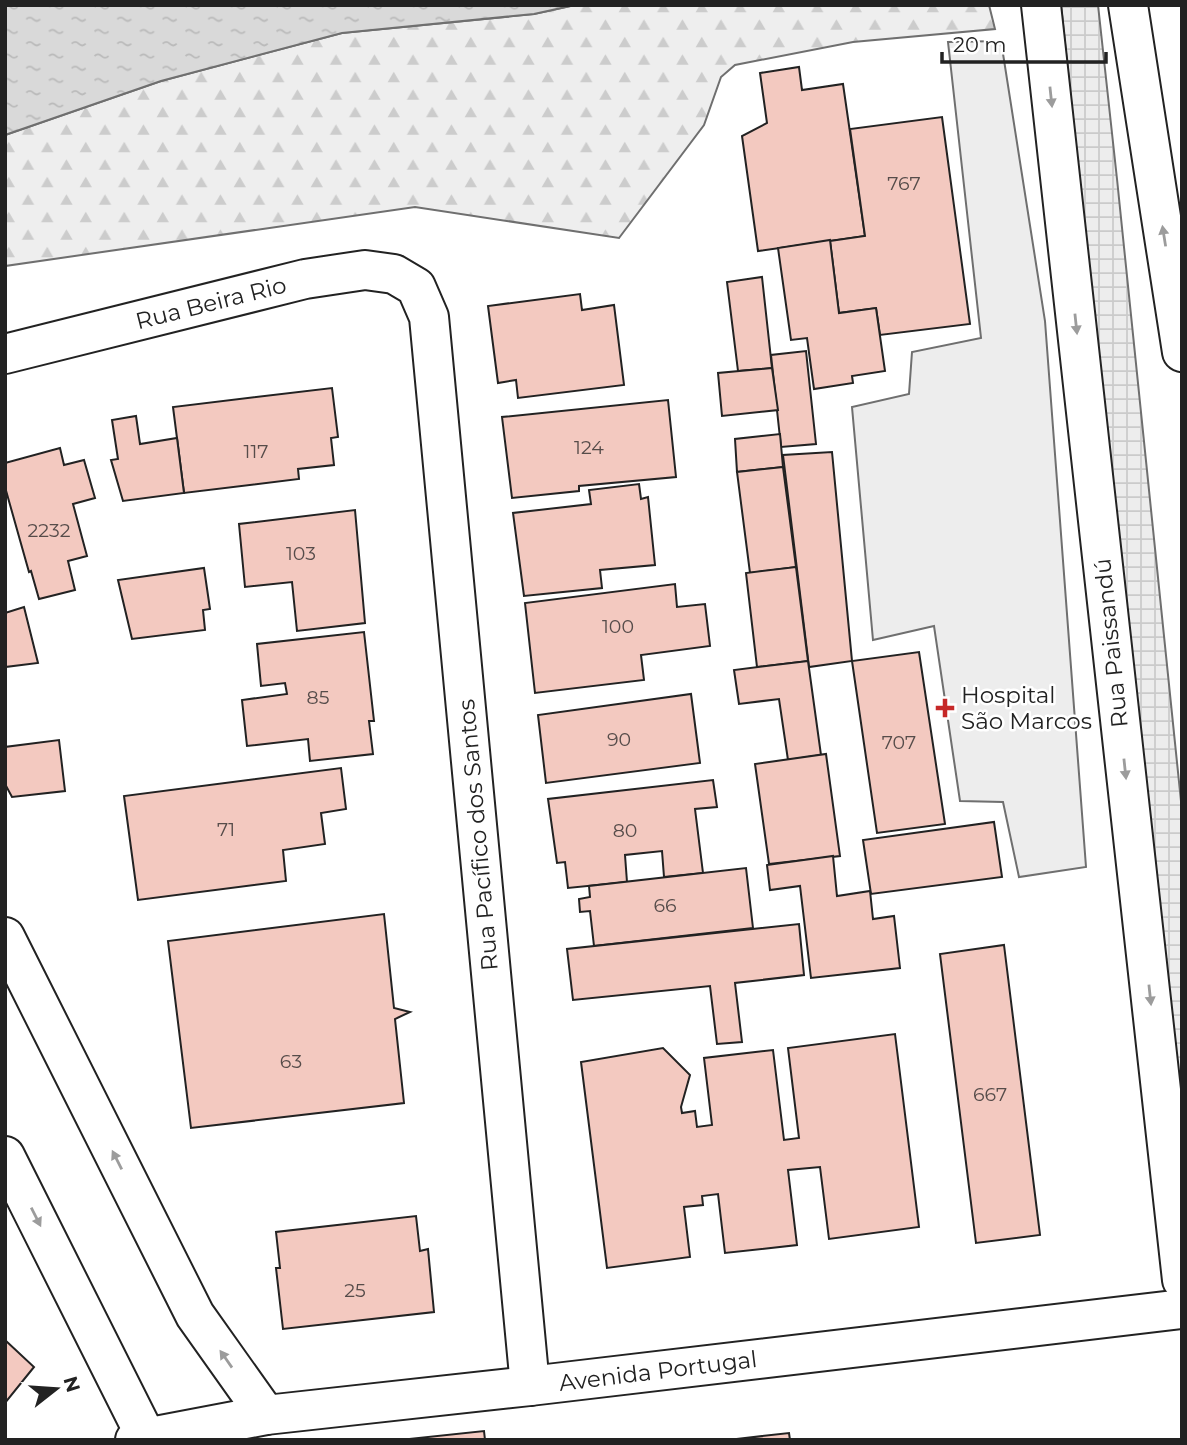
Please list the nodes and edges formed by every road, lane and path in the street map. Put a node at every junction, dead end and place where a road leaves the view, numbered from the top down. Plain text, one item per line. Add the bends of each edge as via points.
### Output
1 (1041, 5) edge
2 (1128, 5) edge
3 (416, 287) joint
4 (1181, 340) edge
5 (5, 354) edge
6 (5, 936) edge
7 (5, 1156) edge
8 (1182, 1280) edge
9 (1182, 1309) edge
10 (530, 1386) junction
11 (266, 1415) junction
12 (141, 1438) edge

1 -> 8 main road, Rua Paissandú
4 -> 2 main road
3 - 5 main road, Rua Beira Rio via 394,274 365,270 305,279
3 - 10 main road, Rua Pacífico dos Santos via 429,317
11 -> 6 main road via 195,1315
7 -> 12 main road
9 - 10 main road, Avenida Portugal
10 - 11 main road, Avenida Portugal
11 - 12 main road, Avenida Portugal

